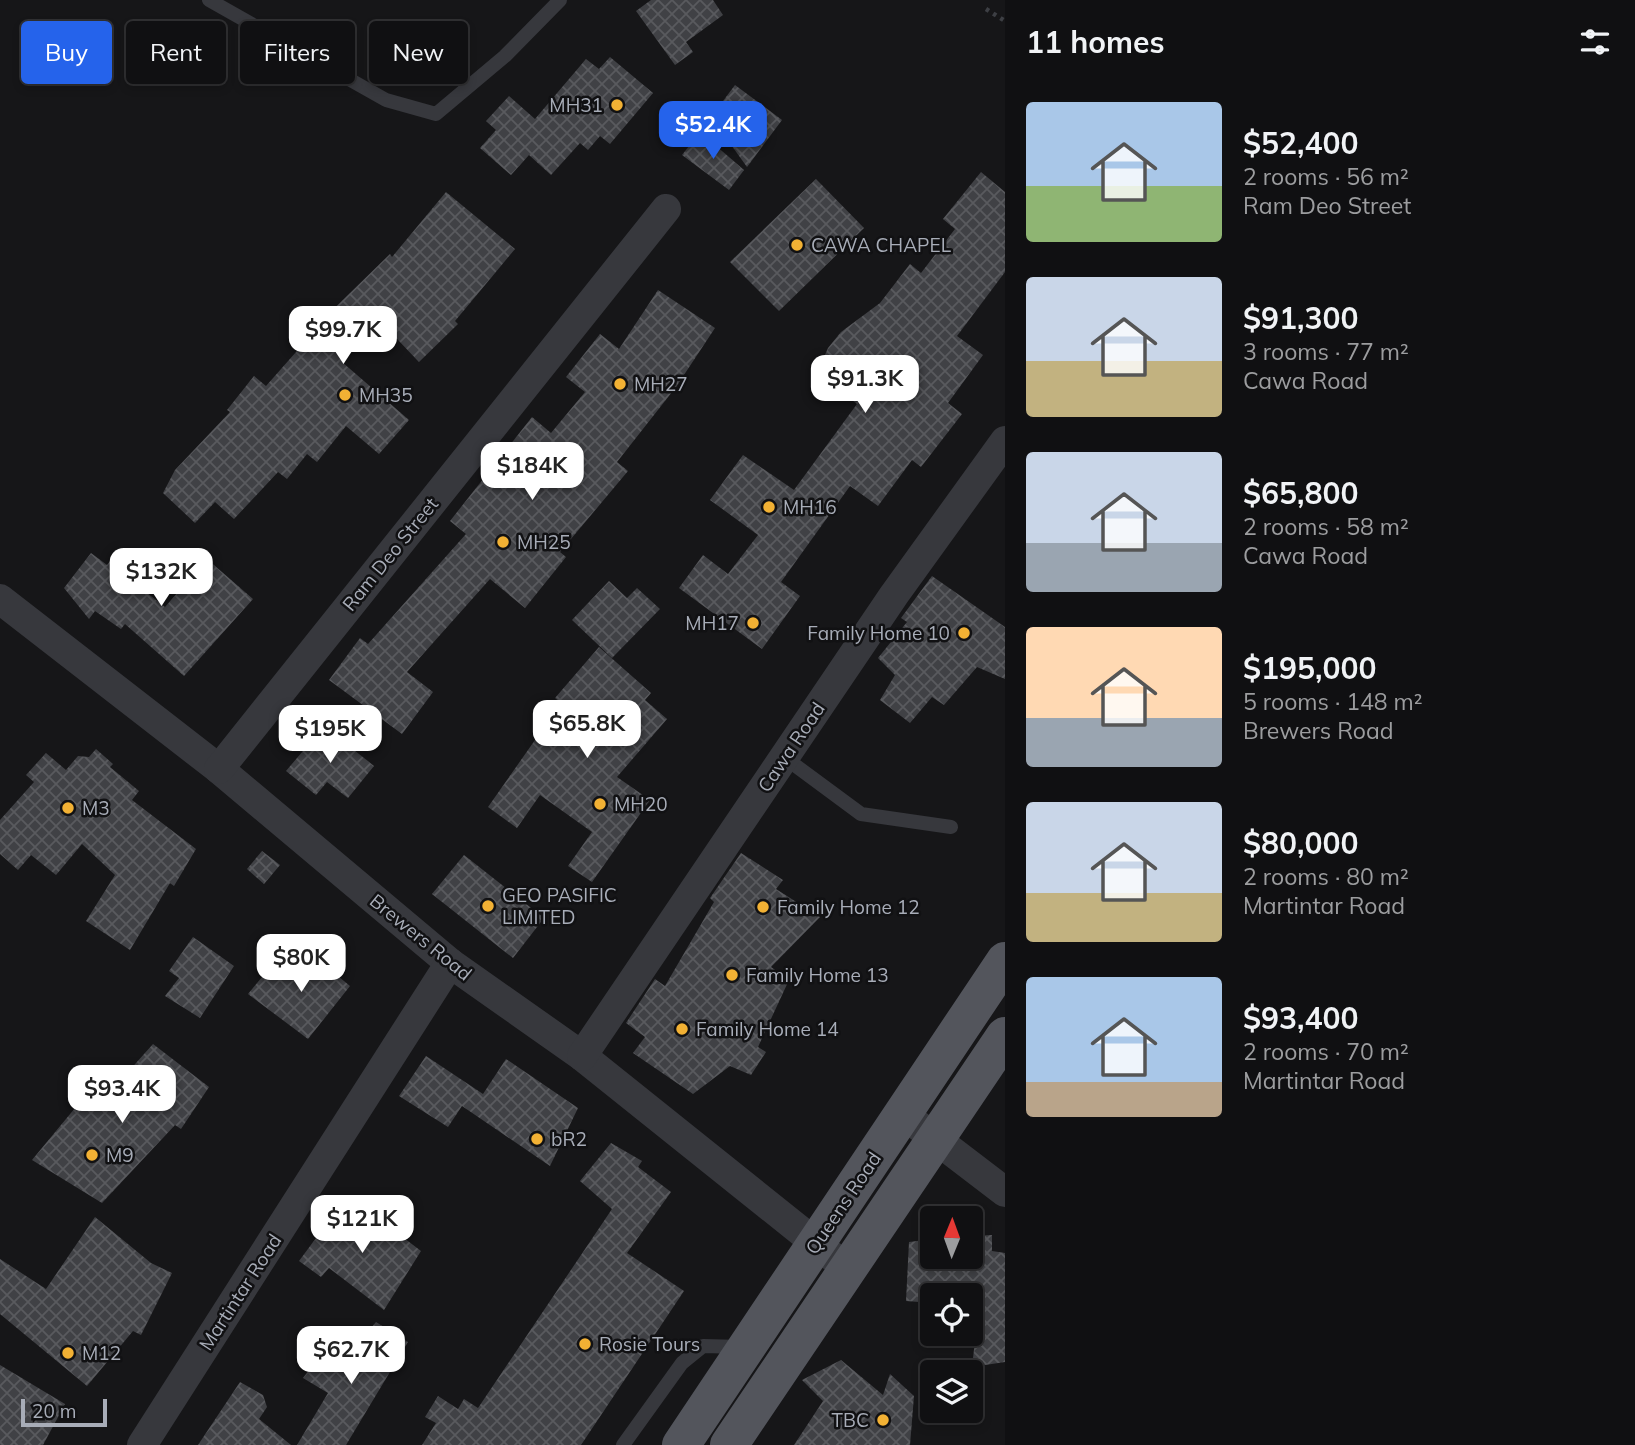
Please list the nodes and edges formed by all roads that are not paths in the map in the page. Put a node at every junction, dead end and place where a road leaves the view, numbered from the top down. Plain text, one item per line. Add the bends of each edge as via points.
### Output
1 (209, 0) edge
2 (560, 0) edge
3 (666, 209) dead end
4 (1005, 441) edge
5 (0, 599) edge
6 (784, 757) junction
7 (219, 769) junction
8 (951, 827) dead end
9 (1005, 961) edge
10 (450, 963) junction
11 (1005, 1036) edge
12 (582, 1056) junction
13 (903, 1114) junction
14 (937, 1138) junction
15 (1005, 1192) edge
16 (816, 1245) junction
17 (848, 1267) junction
18 (746, 1347) junction
19 (142, 1445) edge
20 (623, 1445) edge
21 (681, 1445) edge
22 (729, 1445) edge

1 - 2 lane via 386,100 436,114 505,56
3 - 7 street, Ram Deo Street
4 - 6 street, Cawa Road
5 - 7 street, Brewers Road
6 - 8 lane via 861,814
6 - 12 street, Cawa Road
7 - 10 street, Brewers Road
9 - 13 main road, Queens Road
10 - 12 street, Brewers Road
10 - 19 street, Martintar Road
11 - 14 main road, Queens Road
12 - 16 street, Brewers Road
13 - 14 street
13 - 16 main road, Queens Road
14 - 15 street
14 - 17 main road, Queens Road
16 - 17 street, Brewers Road
16 - 18 main road, Queens Road
17 - 22 main road, Queens Road
18 - 20 lane via 702,1346 682,1363
18 - 21 main road, Queens Road

